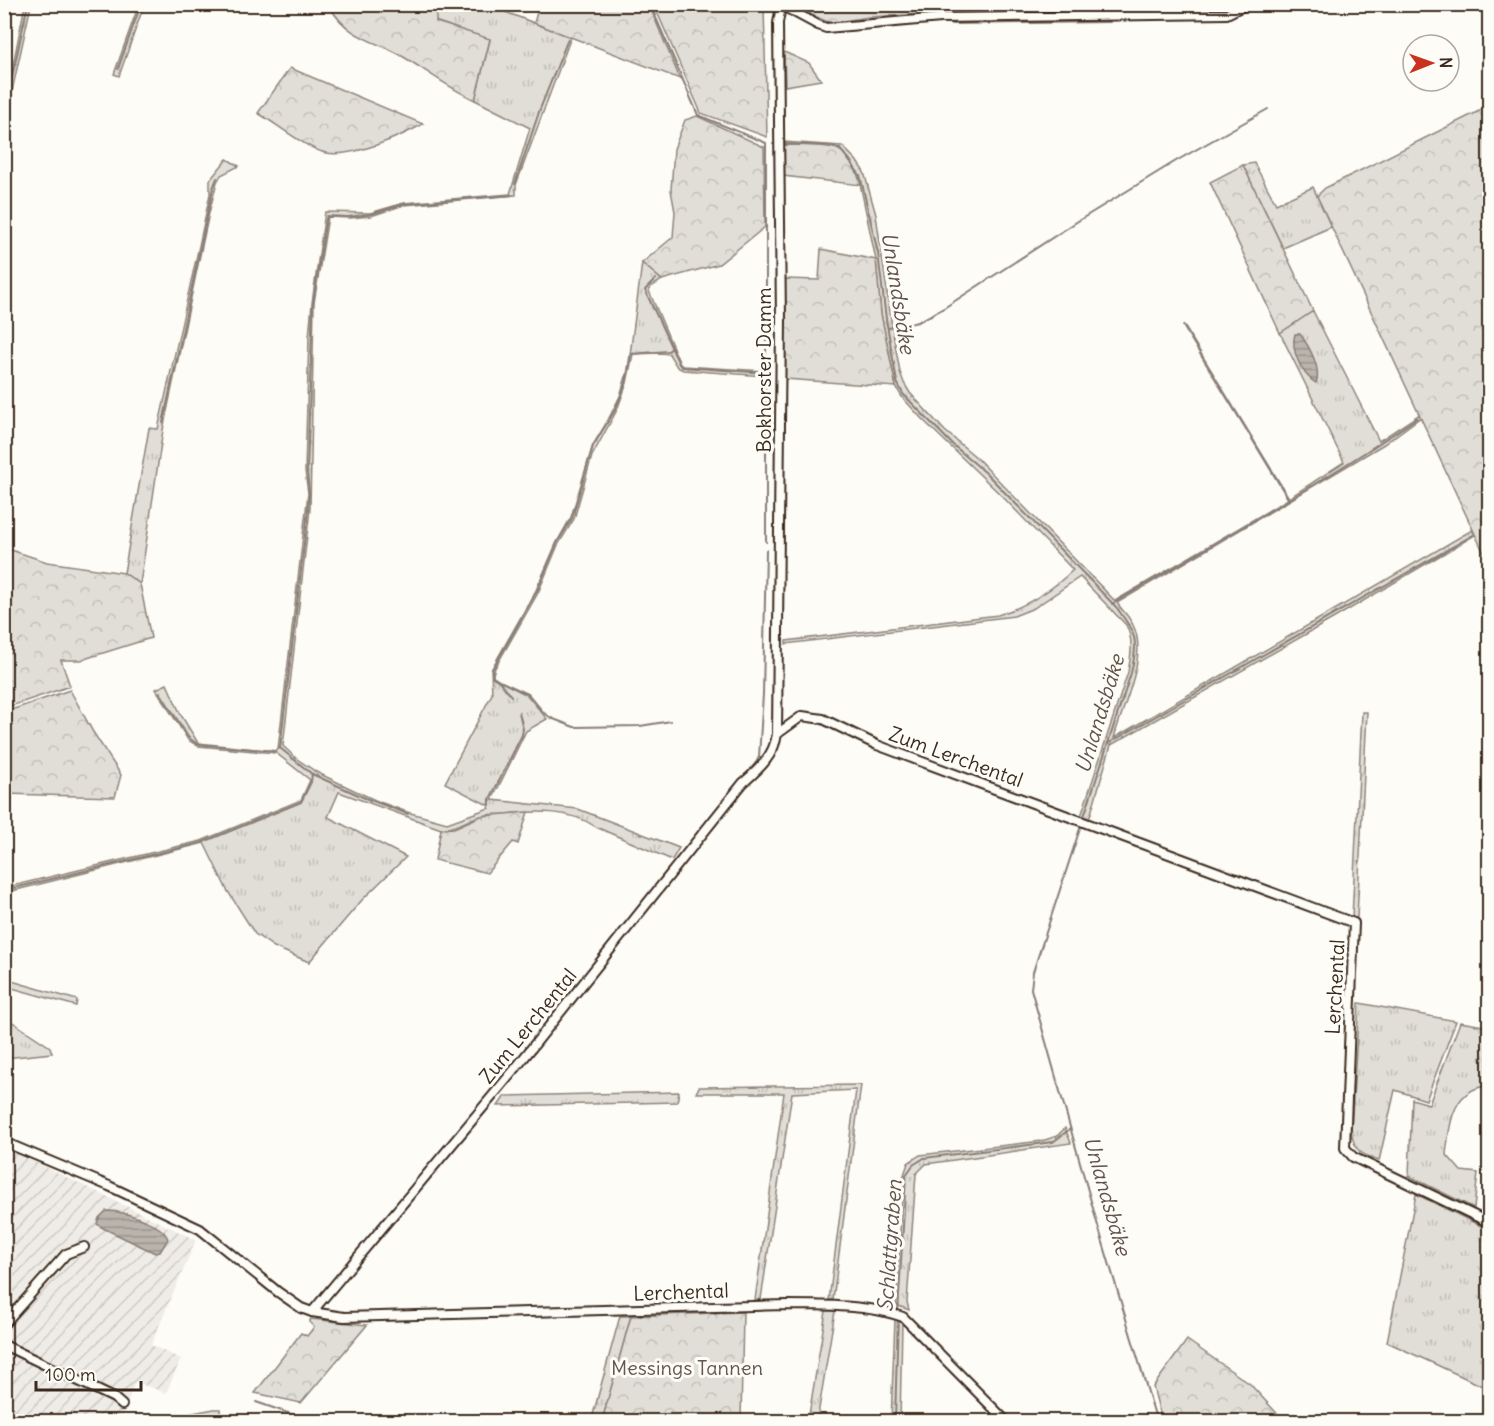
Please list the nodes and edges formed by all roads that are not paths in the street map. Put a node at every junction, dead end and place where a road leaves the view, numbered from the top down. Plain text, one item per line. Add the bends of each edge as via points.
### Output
1 (1248, 4) edge
2 (780, 5) edge
3 (777, 734) junction
4 (1078, 820) joint
5 (4, 1142) edge
6 (1490, 1223) edge
7 (84, 1247) dead end
8 (312, 1312) junction
9 (4, 1324) edge
10 (4, 1345) edge
11 (122, 1405) dead end
12 (1007, 1422) edge

1 - 2 street, Bokhorster Damm via 1230,14 941,18 835,28 818,25
2 - 3 street, Bokhorster Damm
3 - 4 street, Zum Lerchental via 802,716 824,719 877,745
3 - 8 street, Zum Lerchental via 776,744 763,765 743,783 515,1069
4 - 6 street, Lerchental via 1354,923 1345,1148 1353,1157
5 - 8 street via 200,1229 278,1292
7 - 9 street via 66,1254
8 - 12 street, Lerchental via 344,1317 797,1305 841,1306 894,1314 903,1317
10 - 11 street

